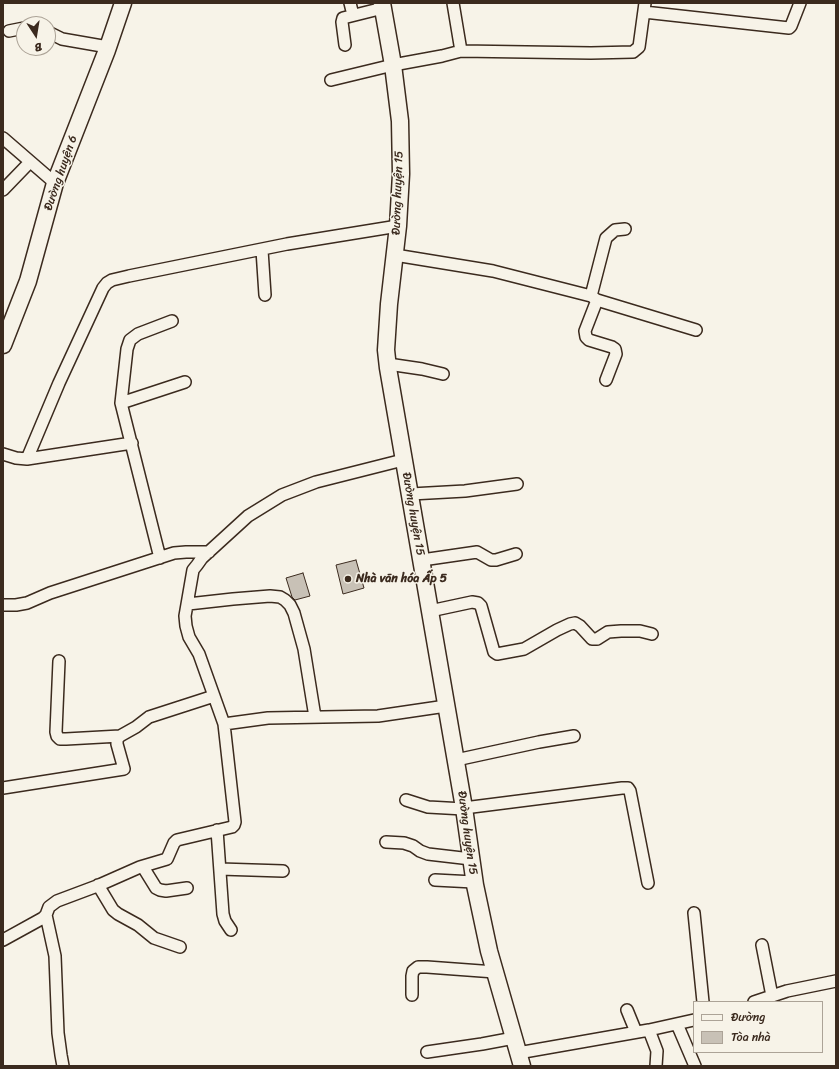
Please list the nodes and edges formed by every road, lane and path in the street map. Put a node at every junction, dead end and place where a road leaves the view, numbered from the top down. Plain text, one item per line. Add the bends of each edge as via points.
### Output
1 (123, 3) edge
2 (350, 3) edge
3 (453, 3) edge
4 (800, 3) edge
5 (382, 5) edge
6 (644, 8) edge
7 (354, 15) junction
8 (16, 30) edge
9 (9, 31) dead end
10 (56, 36) edge
11 (345, 45) dead end
12 (108, 47) junction
13 (460, 51) junction
14 (394, 64) junction
15 (331, 80) dead end
16 (3, 138) edge
17 (30, 162) junction
18 (55, 183) junction
19 (3, 190) edge
20 (398, 226) junction
21 (625, 229) dead end
22 (262, 250) junction
23 (395, 255) junction
24 (265, 295) dead end
25 (594, 298) junction
26 (172, 321) dead end
27 (696, 330) dead end
28 (3, 346) edge
29 (388, 364) junction
30 (443, 374) dead end
31 (606, 380) dead end
32 (185, 382) dead end
33 (121, 403) junction
34 (132, 443) junction
35 (3, 454) edge
36 (27, 459) junction
37 (403, 460) junction
38 (517, 484) dead end
39 (411, 494) junction
40 (209, 552) junction
41 (516, 554) dead end
42 (160, 558) junction
43 (422, 560) junction
44 (188, 604) junction
45 (3, 605) edge
46 (430, 611) junction
47 (652, 634) dead end
48 (59, 661) dead end
49 (214, 696) junction
50 (446, 706) junction
51 (315, 717) junction
52 (224, 724) junction
53 (120, 736) junction
54 (574, 736) dead end
55 (456, 760) junction
56 (3, 788) edge
57 (406, 800) dead end
58 (464, 809) junction
59 (217, 830) junction
60 (386, 842) dead end
61 (471, 859) junction
62 (143, 867) junction
63 (220, 869) junction
64 (283, 871) dead end
65 (435, 880) dead end
66 (474, 882) junction
67 (648, 883) dead end
68 (98, 885) junction
69 (187, 888) dead end
70 (694, 913) dead end
71 (46, 915) junction
72 (231, 930) dead end
73 (3, 940) edge
74 (762, 945) dead end
75 (180, 948) dead end
76 (495, 972) junction
77 (836, 981) edge
78 (412, 995) dead end
79 (772, 996) junction
80 (703, 1001) edge
81 (757, 1001) edge
82 (627, 1010) dead end
83 (693, 1020) edge
84 (677, 1024) junction
85 (649, 1030) junction
86 (636, 1032) junction
87 (427, 1052) dead end
88 (518, 1052) edge
89 (63, 1066) edge
90 (656, 1066) edge
91 (695, 1066) edge

1 - 12 street, Đường huyện 6
2 - 7 street
3 - 13 street
4 - 6 street via 789,28
5 - 7 street
5 - 14 street, Đường huyện 15
6 - 13 street via 639,46 633,52
7 - 11 street via 343,18
8 - 9 street
10 - 12 street
12 - 18 street, Đường huyện 6
13 - 14 street
14 - 15 street
14 - 20 street, Đường huyện 15 via 400,121 401,174
16 - 17 street
17 - 18 street
17 - 19 street
18 - 28 street, Đường huyện 6 via 28,281
20 - 22 street
20 - 23 street, Đường huyện 15
21 - 25 street via 615,230 606,238
22 - 24 street
22 - 36 street via 107,282 59,383
23 - 25 street via 493,272
23 - 29 street, Đường huyện 15 via 386,350
25 - 27 street
25 - 31 street via 586,337 612,347 616,354
26 - 33 street via 138,334 130,340
29 - 30 street
29 - 37 street, Đường huyện 15
32 - 33 street
33 - 34 street
34 - 36 street
34 - 42 street
35 - 36 street
37 - 39 street, Đường huyện 15
37 - 40 street via 316,482 282,495 248,516
38 - 39 street via 465,491
39 - 43 street, Đường huyện 15
40 - 42 street via 174,553
40 - 44 street via 193,570
41 - 43 street via 496,560 477,552
42 - 45 street via 50,593 27,603
43 - 46 street, Đường huyện 15
44 - 49 street via 185,616 188,637 199,654
44 - 51 street via 270,596 290,604 304,649
46 - 47 street via 478,603 494,652 497,654 524,649 570,624 580,626 592,639 597,639 608,632 640,631
46 - 50 street, Đường huyện 15
48 - 53 street via 57,736 66,739
49 - 52 street
49 - 53 street via 149,717
50 - 51 street via 378,716
50 - 55 street, Đường huyện 15
51 - 52 street via 268,718
52 - 59 street via 235,822 232,827
53 - 56 street via 117,744 124,769
54 - 55 street
55 - 58 street, Đường huyện 15
57 - 58 street via 428,807
58 - 61 street, Đường huyện 15
58 - 67 street via 628,788
59 - 62 street via 176,840 167,859
59 - 63 street
60 - 61 street via 404,843 428,854
61 - 66 street, Đường huyện 15
62 - 68 street
62 - 69 street via 156,888 160,890
63 - 64 street
63 - 72 street via 223,914
65 - 66 street
66 - 76 street, Đường huyện 15
68 - 71 street via 57,900 49,906
68 - 75 street via 118,914 154,938
70 - 80 street
71 - 73 street
71 - 89 street via 56,956 58,1033
74 - 79 street
76 - 78 street via 418,967 413,971
76 - 88 street, Đường huyện 15
77 - 79 street
79 - 81 street
82 - 86 street
83 - 84 street
84 - 85 street
84 - 91 street
85 - 86 street
85 - 90 street via 657,1051
86 - 88 street
87 - 88 street via 482,1044

